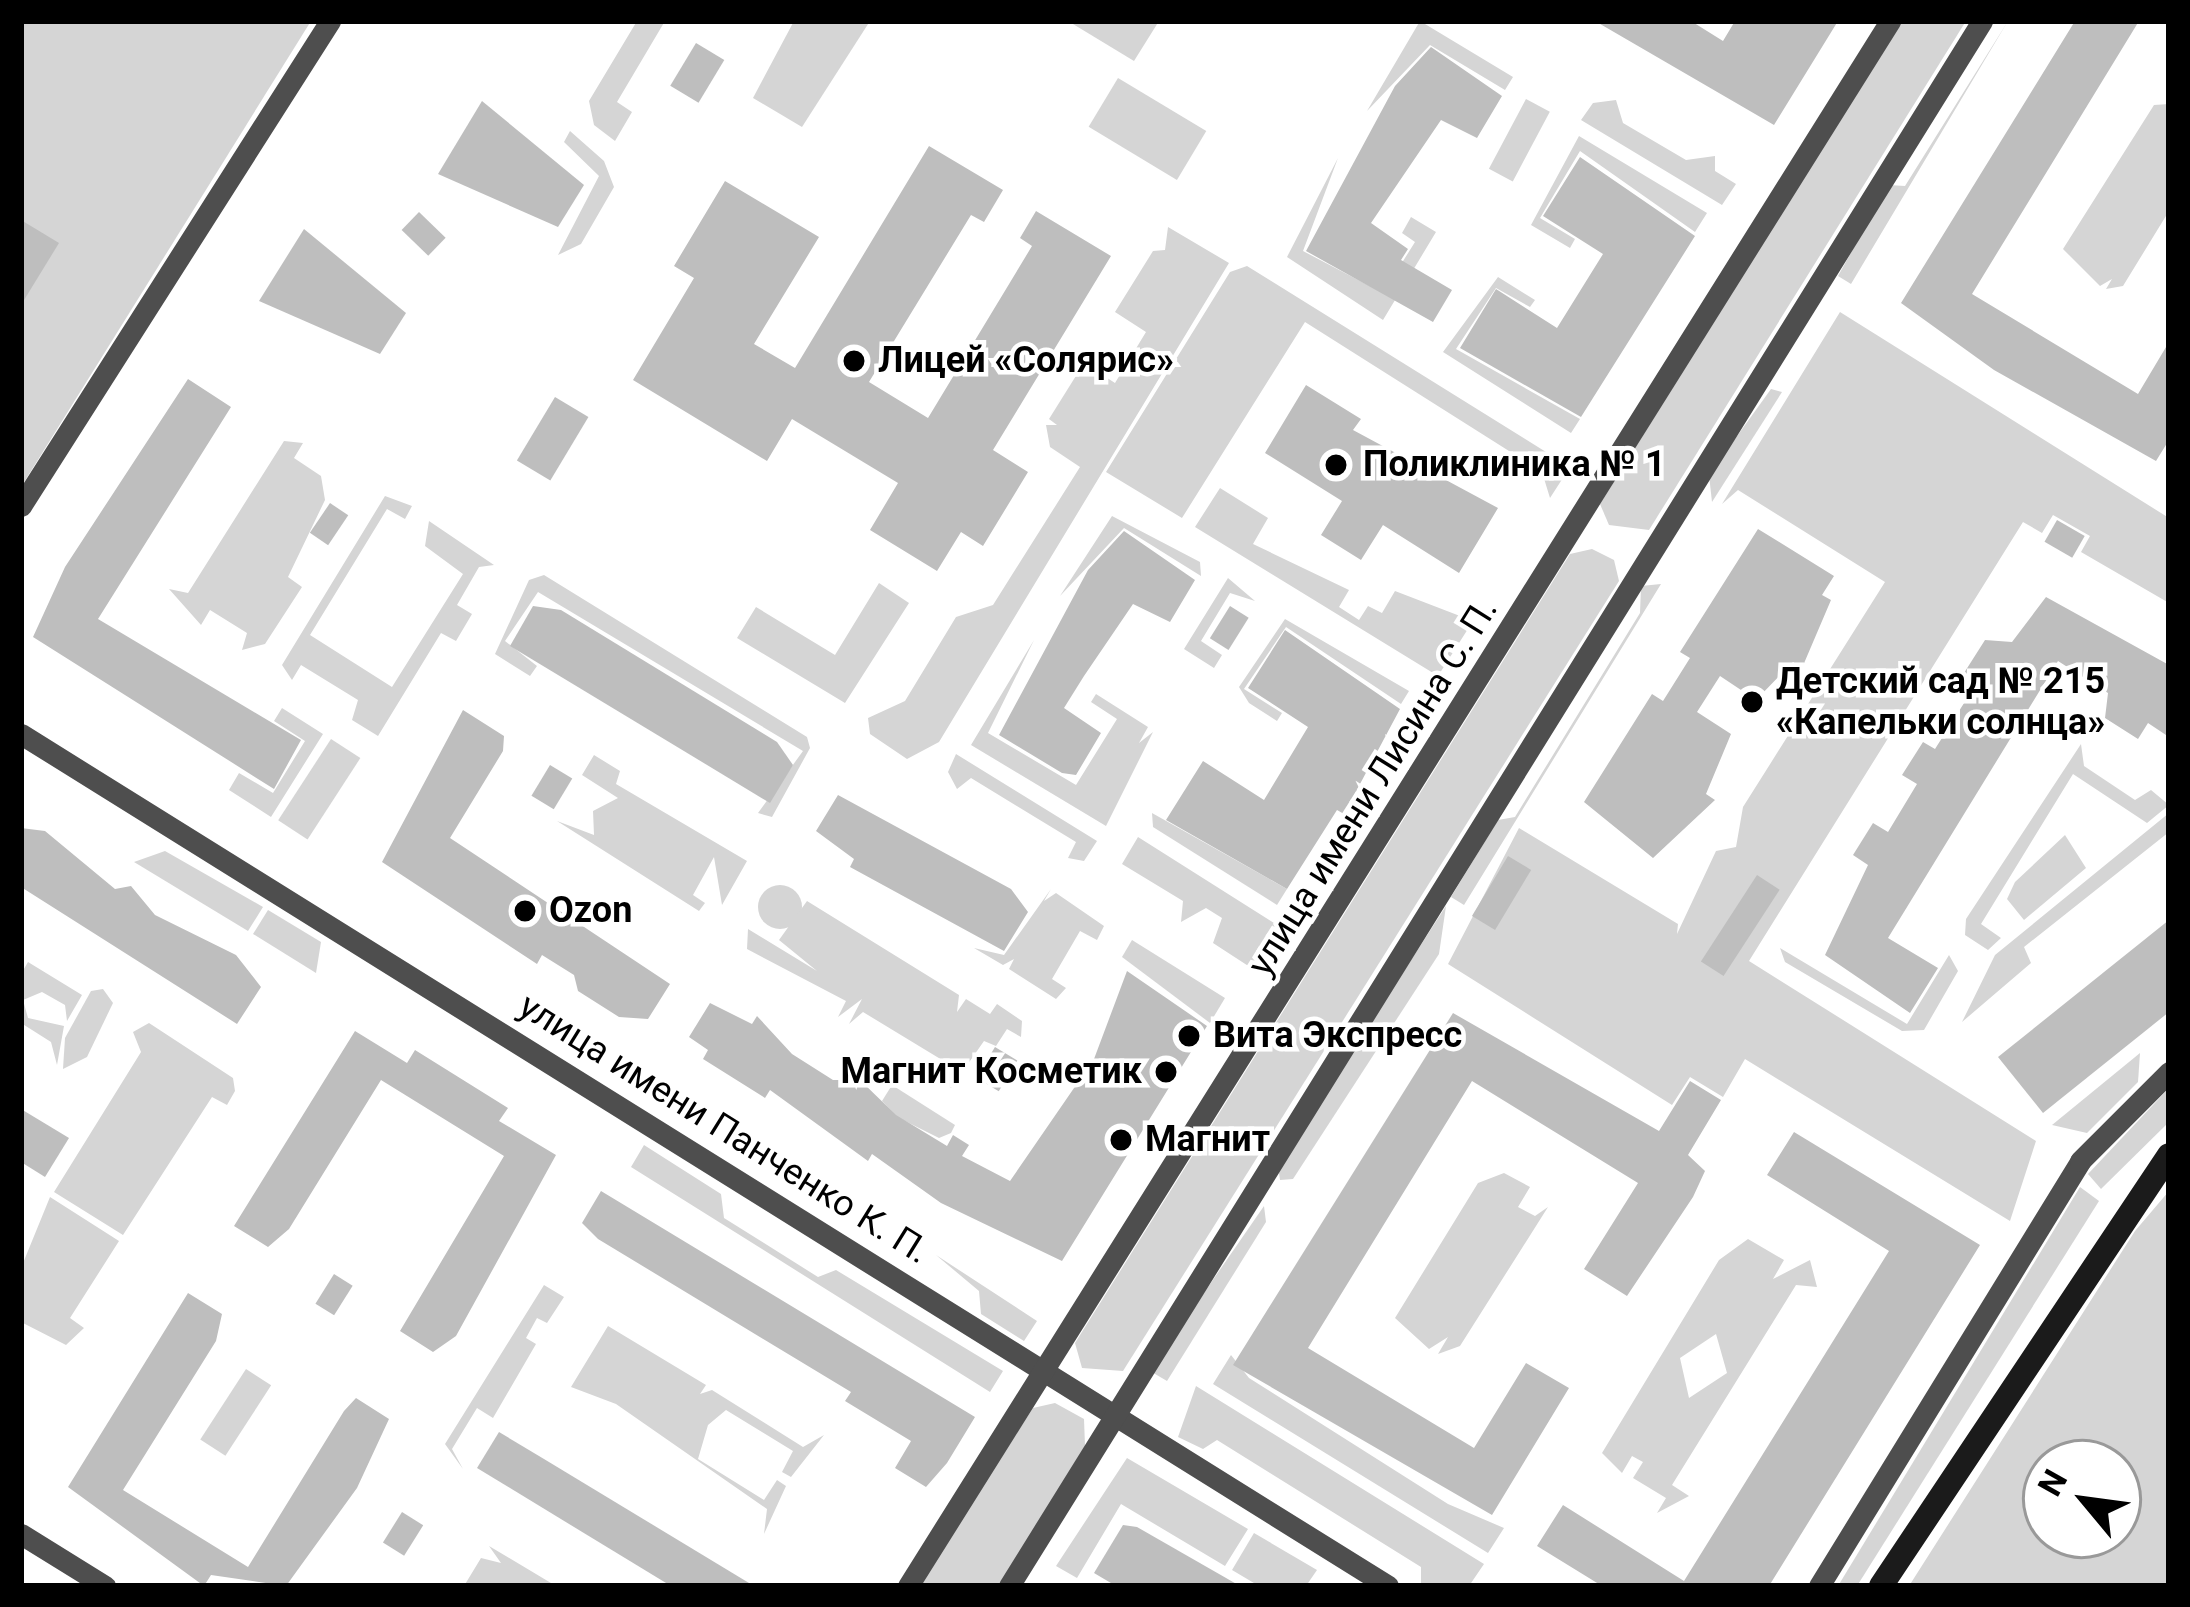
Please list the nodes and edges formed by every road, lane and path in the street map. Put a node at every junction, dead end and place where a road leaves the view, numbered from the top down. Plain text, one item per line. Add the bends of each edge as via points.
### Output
1 (330, 21) edge
2 (1890, 21) edge
3 (1982, 21) edge
4 (21, 506) edge
5 (21, 734) edge
6 (2169, 1072) edge
7 (2169, 1155) edge
8 (1046, 1369) junction
9 (1114, 1419) junction
10 (21, 1534) edge
11 (105, 1586) edge
12 (908, 1586) edge
13 (1009, 1586) edge
14 (1388, 1586) edge
15 (1819, 1586) edge
16 (1881, 1586) edge

1 - 4 street
2 - 8 street, улица имени Лисина С. П.
3 - 9 street
5 - 8 street, улица имени Панченко К. П.
6 - 15 street via 2080,1161
7 - 16 main road
8 - 9 street, улица имени Панченко К. П.
8 - 12 street, улица имени Лисина С. П.
9 - 13 street
9 - 14 street, улица имени Панченко К. П.
10 - 11 street

